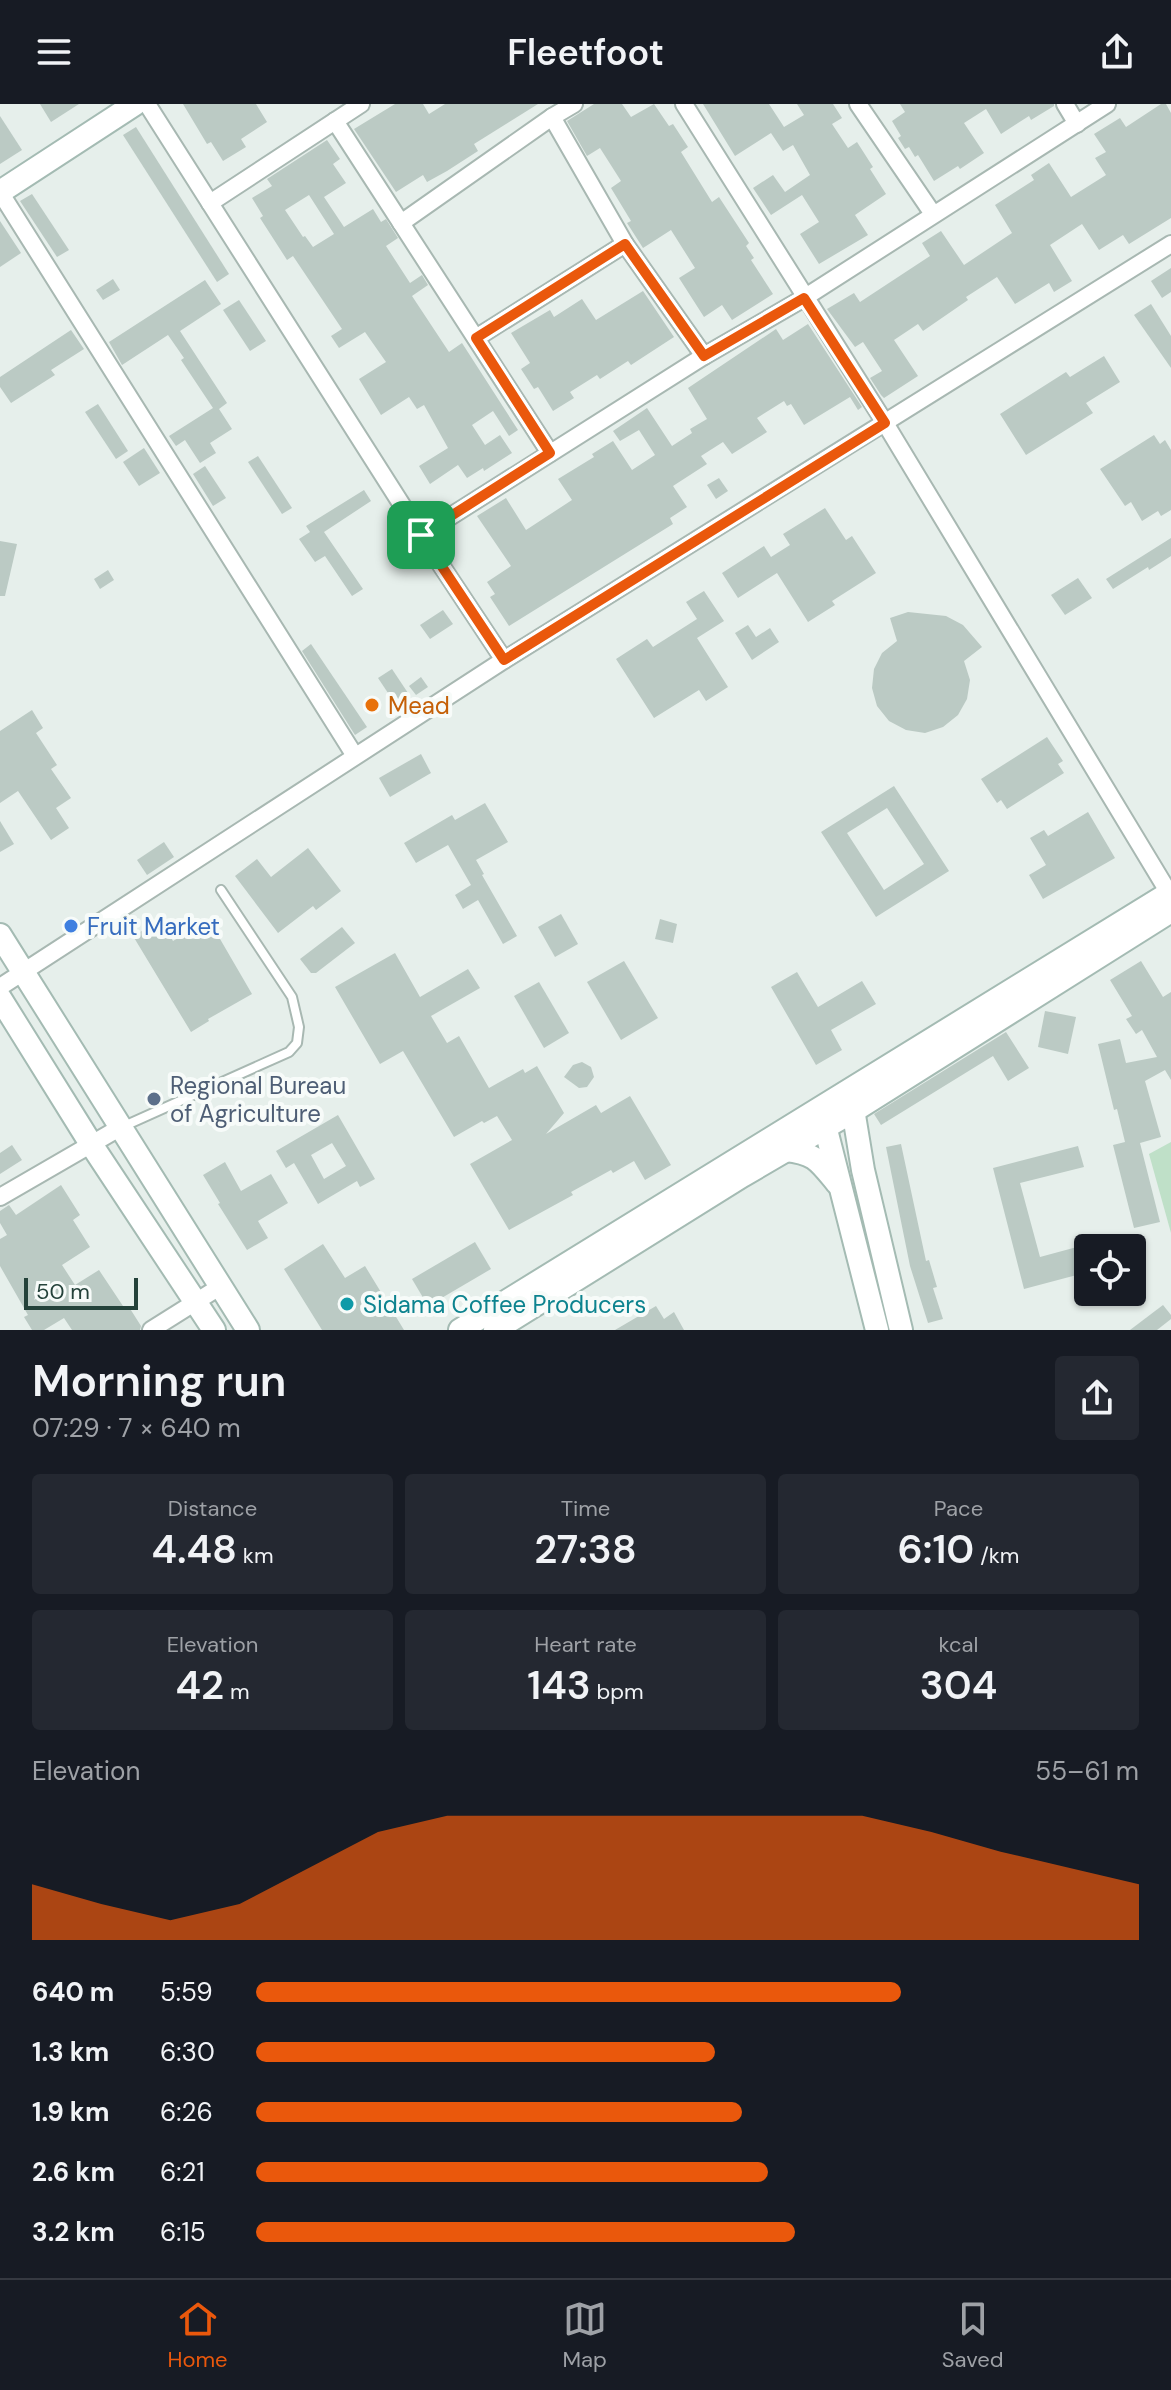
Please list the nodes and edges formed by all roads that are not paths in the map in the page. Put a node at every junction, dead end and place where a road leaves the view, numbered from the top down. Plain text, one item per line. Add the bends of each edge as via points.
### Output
1 (135, 104) edge
2 (147, 104) edge
3 (361, 104) edge
4 (574, 104) edge
5 (684, 104) edge
6 (858, 104) edge
7 (1065, 104) edge
8 (1107, 104) edge
9 (552, 117) junction
10 (335, 121) junction
11 (1077, 124) junction
12 (0, 192) edge
13 (210, 203) junction
14 (933, 214) junction
15 (401, 223) junction
16 (625, 244) junction
17 (1171, 244) edge
18 (804, 298) junction
19 (476, 338) junction
20 (704, 356) junction
21 (885, 423) junction
22 (550, 453) junction
23 (421, 535) junction
24 (504, 660) junction
25 (355, 756) junction
26 (221, 890) dead end
27 (1170, 898) edge
28 (0, 935) edge
29 (25, 973) junction
30 (0, 987) edge
31 (0, 998) edge
32 (852, 1100) junction
33 (823, 1117) junction
34 (121, 1127) junction
35 (91, 1144) junction
36 (786, 1150) junction
37 (840, 1187) junction
38 (0, 1197) edge
39 (221, 1286) junction
40 (196, 1301) junction
41 (151, 1330) edge
42 (214, 1330) edge
43 (248, 1330) edge
44 (460, 1330) edge
45 (495, 1330) edge
46 (877, 1330) edge
47 (901, 1330) edge

1 - 12 main road
2 - 13 street
3 - 10 street
4 - 9 street
5 - 18 street
6 - 14 street
7 - 11 street
8 - 11 street
9 - 15 street
9 - 16 street
10 - 13 street
10 - 15 street
11 - 14 street
12 - 25 street
13 - 23 street
14 - 18 street
15 - 19 street
16 - 19 street
16 - 20 street
17 - 21 street
18 - 20 street
18 - 21 street
19 - 22 street
20 - 22 street
21 - 24 street
21 - 27 street
22 - 23 street
23 - 24 street
24 - 25 street
25 - 29 street
26 - 34 lane via 292,997 297,1043 289,1052
27 - 32 main road
28 - 29 main road
29 - 30 street
29 - 34 main road
31 - 35 main road
32 - 33 main road
32 - 47 main road
33 - 36 main road
33 - 37 main road
33 - 44 main road
34 - 35 street
34 - 39 main road
35 - 38 street
35 - 40 main road
36 - 37 main road via 817,1159
36 - 45 main road
37 - 46 main road
39 - 40 street
39 - 43 main road
40 - 41 street
40 - 42 main road

